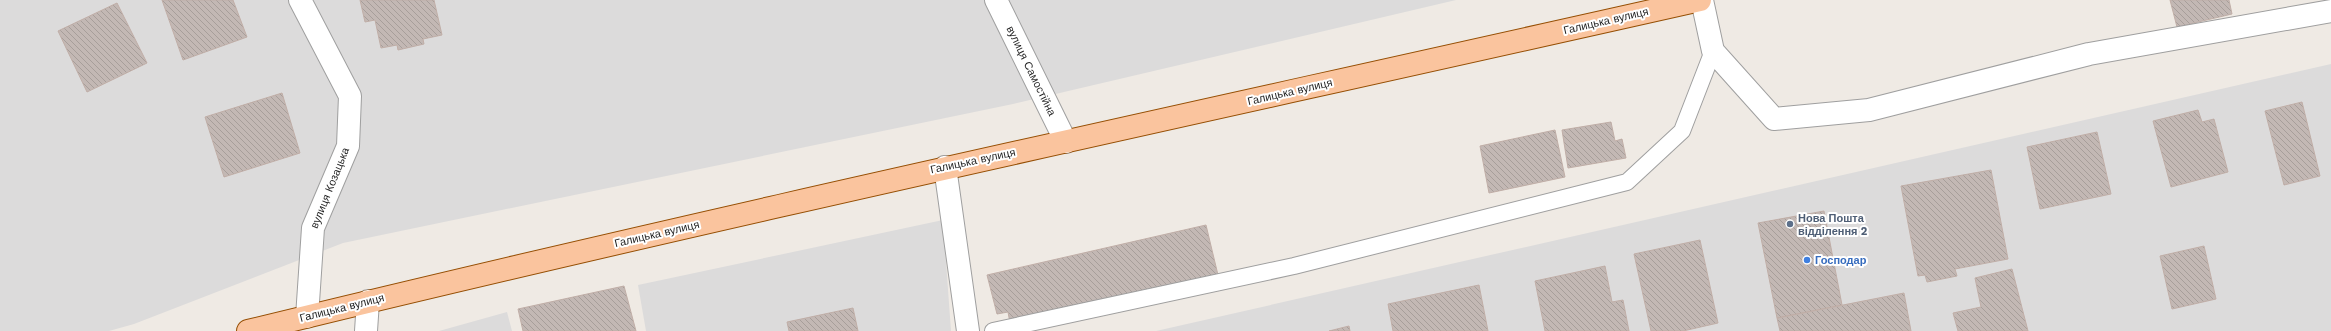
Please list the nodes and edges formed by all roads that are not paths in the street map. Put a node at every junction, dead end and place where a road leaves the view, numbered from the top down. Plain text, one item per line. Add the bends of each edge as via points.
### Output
1 (300, 0) edge
2 (996, 0) edge
3 (1701, 0) edge
4 (2331, 11) edge
5 (1713, 51) junction
6 (1066, 142) junction
7 (945, 167) junction
8 (368, 301) junction
9 (307, 316) junction
10 (248, 331) edge
11 (366, 331) edge
12 (968, 331) edge
13 (993, 331) edge

1 - 9 street, вулиця Козацька via 350,96 348,146 313,228
2 - 6 street, вулиця Самостійна
3 - 5 street
3 - 6 main road, Галицька вулиця
4 - 5 street via 2088,54 1869,110 1774,119
5 - 13 lane via 1682,131 1627,182 1294,266
6 - 7 main road, Галицька вулиця
7 - 8 main road, Галицька вулиця
7 - 12 street
8 - 9 main road, Галицька вулиця
8 - 11 street
9 - 10 main road, Галицька вулиця

